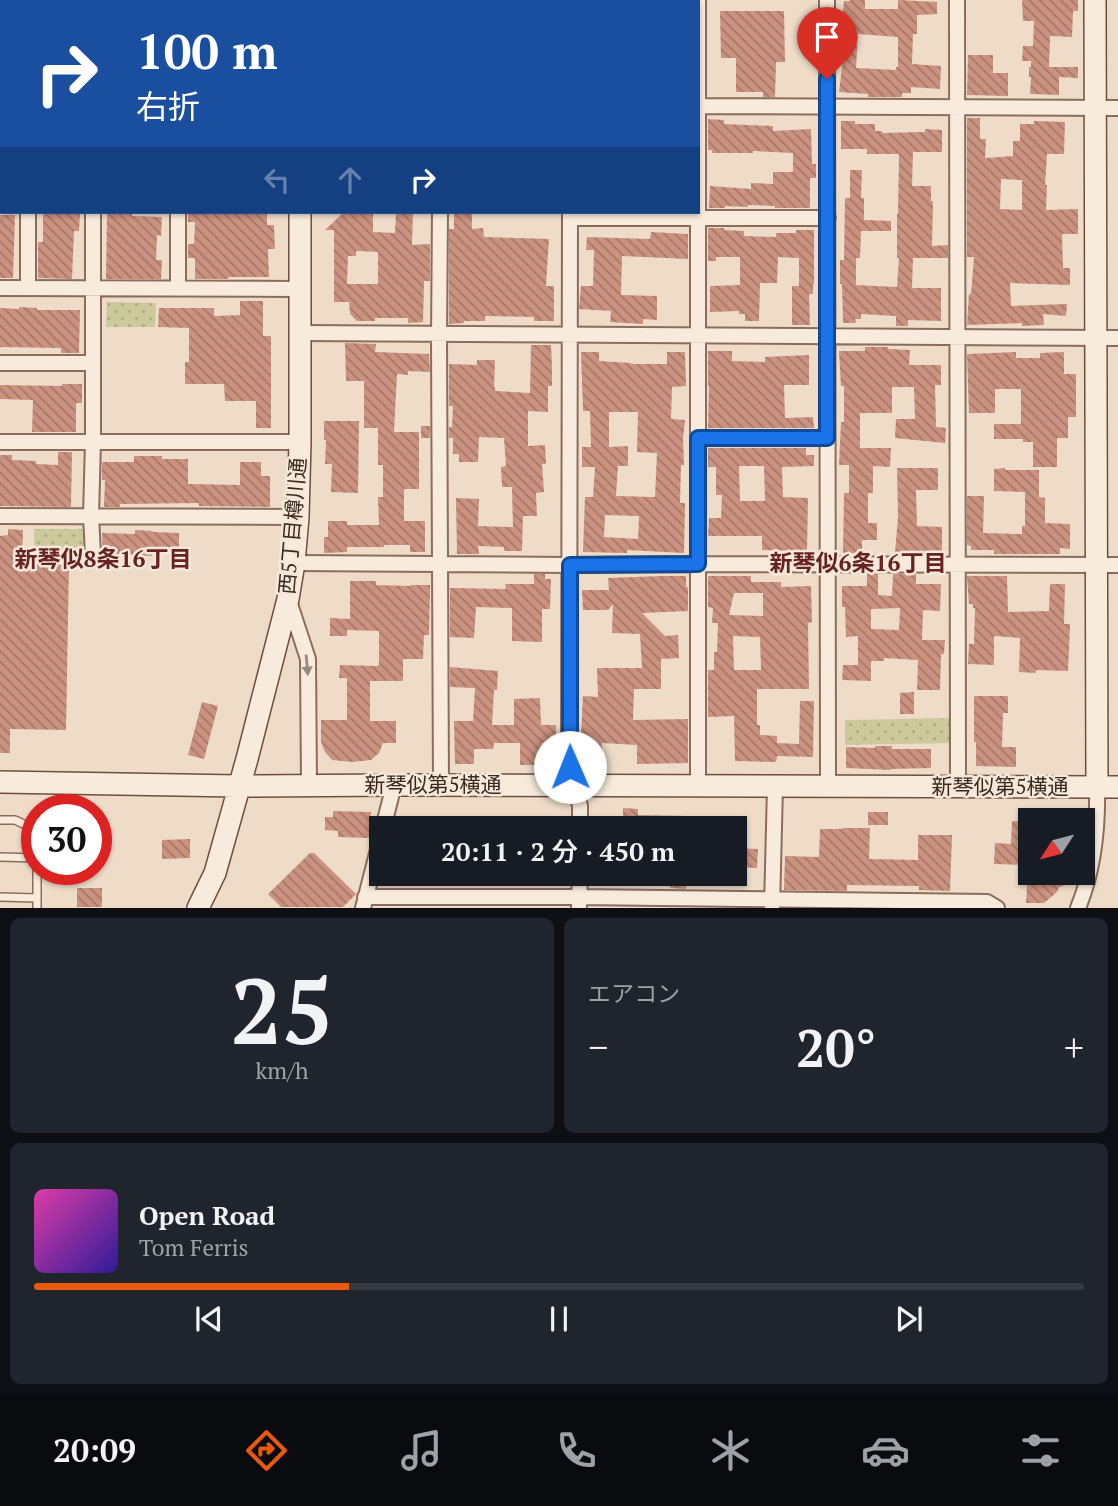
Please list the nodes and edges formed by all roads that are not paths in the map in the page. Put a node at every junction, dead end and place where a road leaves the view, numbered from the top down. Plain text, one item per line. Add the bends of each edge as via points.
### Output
1 (827, 0) edge
2 (957, 0) edge
3 (1095, 0) edge
4 (700, 106) edge
5 (827, 106) junction
6 (958, 107) junction
7 (1096, 108) junction
8 (1118, 108) edge
9 (28, 214) edge
10 (93, 214) edge
11 (178, 214) edge
12 (300, 214) edge
13 (440, 214) edge
14 (699, 214) edge
15 (570, 215) edge
16 (699, 218) junction
17 (828, 218) junction
18 (0, 288) edge
19 (28, 288) junction
20 (94, 289) junction
21 (178, 289) junction
22 (300, 289) junction
23 (300, 333) junction
24 (439, 333) junction
25 (570, 334) junction
26 (699, 335) junction
27 (828, 336) junction
28 (957, 337) junction
29 (1096, 338) junction
30 (1118, 338) edge
31 (0, 363) edge
32 (93, 363) junction
33 (698, 438) junction
34 (827, 438) junction
35 (0, 442) edge
36 (93, 442) junction
37 (300, 442) junction
38 (0, 516) edge
39 (91, 516) junction
40 (298, 517) junction
41 (93, 554) dead end
42 (294, 563) junction
43 (440, 563) junction
44 (698, 564) junction
45 (828, 564) junction
46 (570, 565) junction
47 (958, 565) junction
48 (1097, 565) junction
49 (1118, 565) edge
50 (288, 599) junction
51 (0, 782) edge
52 (309, 785) junction
53 (394, 785) junction
54 (441, 785) junction
55 (575, 785) junction
56 (698, 785) junction
57 (238, 786) junction
58 (775, 786) junction
59 (828, 786) junction
60 (958, 786) junction
61 (1107, 787) edge
62 (386, 816) edge
63 (580, 816) edge
64 (0, 820) edge
65 (21, 823) edge
66 (0, 857) edge
67 (21, 858) edge
68 (215, 873) junction
69 (369, 883) edge
70 (37, 885) edge
71 (0, 897) edge
72 (37, 898) junction
73 (364, 902) edge
74 (580, 902) edge
75 (772, 904) edge
76 (37, 908) edge
77 (198, 908) edge
78 (213, 908) edge
79 (997, 908) edge
80 (1078, 908) edge

1 - 5 street
2 - 6 street
3 - 7 street
4 - 5 street
5 - 6 street
5 - 17 street
6 - 7 street
6 - 28 street
7 - 8 street
7 - 29 street
9 - 19 street
10 - 20 street
11 - 21 street
12 - 22 street, 西5丁目樽川通
13 - 24 street
14 - 16 street
15 - 16 street
15 - 25 street
16 - 17 street
16 - 26 street
17 - 27 street
18 - 19 street
19 - 20 street
20 - 21 street
20 - 32 street
21 - 22 street
22 - 23 street, 西5丁目樽川通
23 - 24 street
23 - 37 street, 西5丁目樽川通
24 - 25 street
24 - 43 street
25 - 26 street
25 - 46 street
26 - 27 street
26 - 33 street
27 - 28 street
27 - 34 street
28 - 29 street
28 - 47 street
29 - 30 street
29 - 48 street
31 - 32 street
32 - 36 street
33 - 34 street
33 - 44 street
34 - 45 street
35 - 36 street
36 - 37 street
36 - 39 street
37 - 40 street, 西5丁目樽川通
38 - 39 street
39 - 40 street
39 - 41 street
40 - 42 street, 西5丁目樽川通
42 - 43 street
42 - 50 street, 西5丁目樽川通
43 - 46 street
43 - 54 street
44 - 45 street
44 - 46 street
44 - 56 street
45 - 47 street
45 - 59 street
46 - 55 street via 569,764
47 - 48 street
47 - 60 street
48 - 49 street
48 - 61 street
50 -> 52 street via 308,659
50 - 57 street, 西5丁目樽川通
51 - 57 street, 新琴似第5横通
52 - 53 street, 新琴似第5横通
52 - 57 street, 新琴似第5横通
53 - 54 street, 新琴似第5横通
53 - 62 street
54 - 55 street, 新琴似第5横通
55 - 56 street, 新琴似第5横通
55 - 63 street
56 - 58 street, 新琴似第5横通
57 - 68 street, 西5丁目樽川通
58 - 59 street, 新琴似第5横通
58 - 75 street
59 - 60 street, 新琴似第5横通
60 - 61 street, 新琴似第5横通
61 - 80 street
64 - 65 lane
66 - 67 lane
68 - 77 street, 西5丁目樽川通
68 - 78 street, 西5丁目樽川通
69 - 73 street
70 - 72 lane
71 - 72 lane
72 - 76 lane
73 - 74 street
74 - 75 street
75 - 79 street via 987,902

